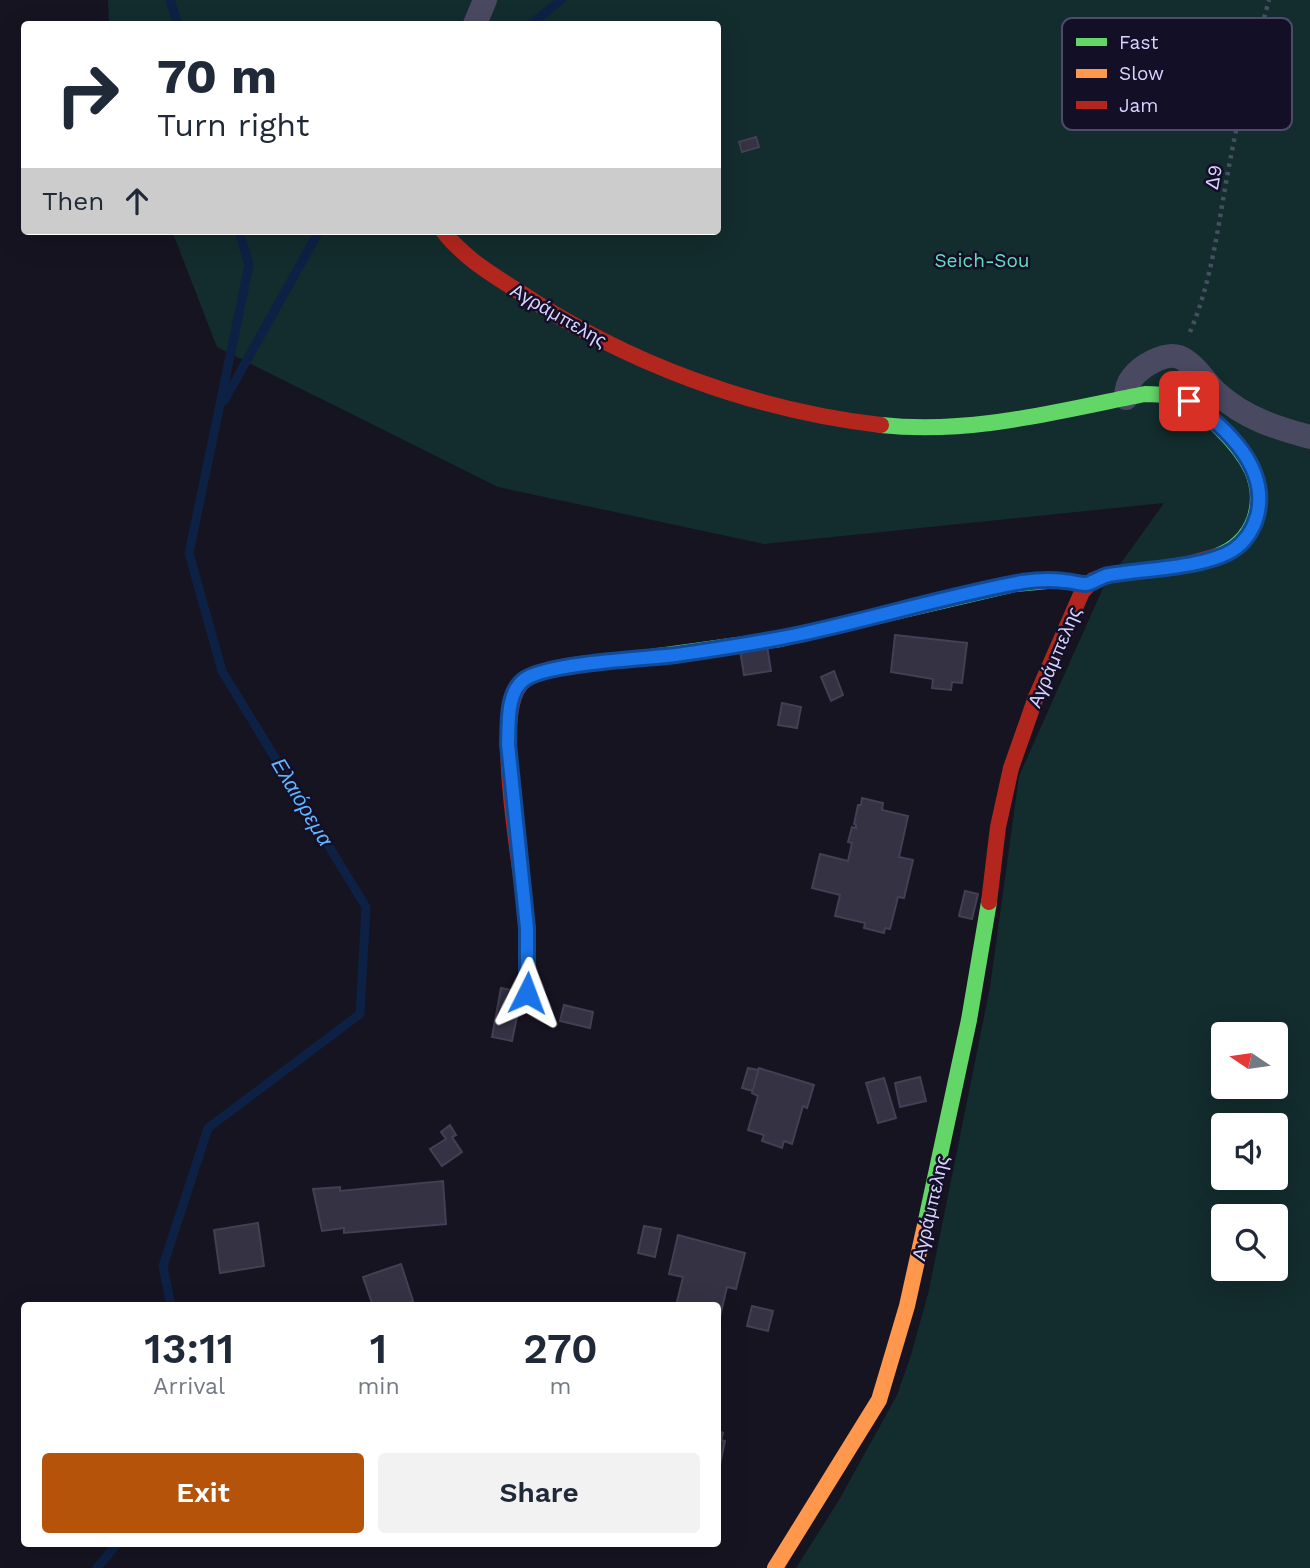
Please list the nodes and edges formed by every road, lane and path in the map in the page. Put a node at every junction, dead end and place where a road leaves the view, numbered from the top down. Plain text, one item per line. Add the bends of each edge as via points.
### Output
1 (485, 0) edge
2 (1269, 0) edge
3 (1265, 18) edge
4 (476, 21) edge
5 (1237, 130) edge
6 (446, 235) edge
7 (1179, 357) junction
8 (1126, 398) junction
9 (1310, 437) edge
10 (1087, 584) junction
11 (527, 993) dead end
12 (775, 1568) edge

1 - 4 street
2 - 3 path, Δ9
5 - 7 path, Δ9 via 1201,305
6 - 8 street, Αγράμπελης via 483,268 571,327 712,387 796,410 873,424 934,428 1007,422
7 - 8 street via 1157,360 1135,374
7 - 9 street via 1241,412
8 - 10 street, Αγράμπελης via 1168,394 1200,409 1249,460 1258,486 1258,510 1247,538 1225,554 1108,575
10 - 11 street via 1021,582 774,640 528,677 513,698 508,744 527,928
10 - 12 street, Αγράμπελης via 1036,697 1005,789 983,949 958,1079 883,1389 865,1426

